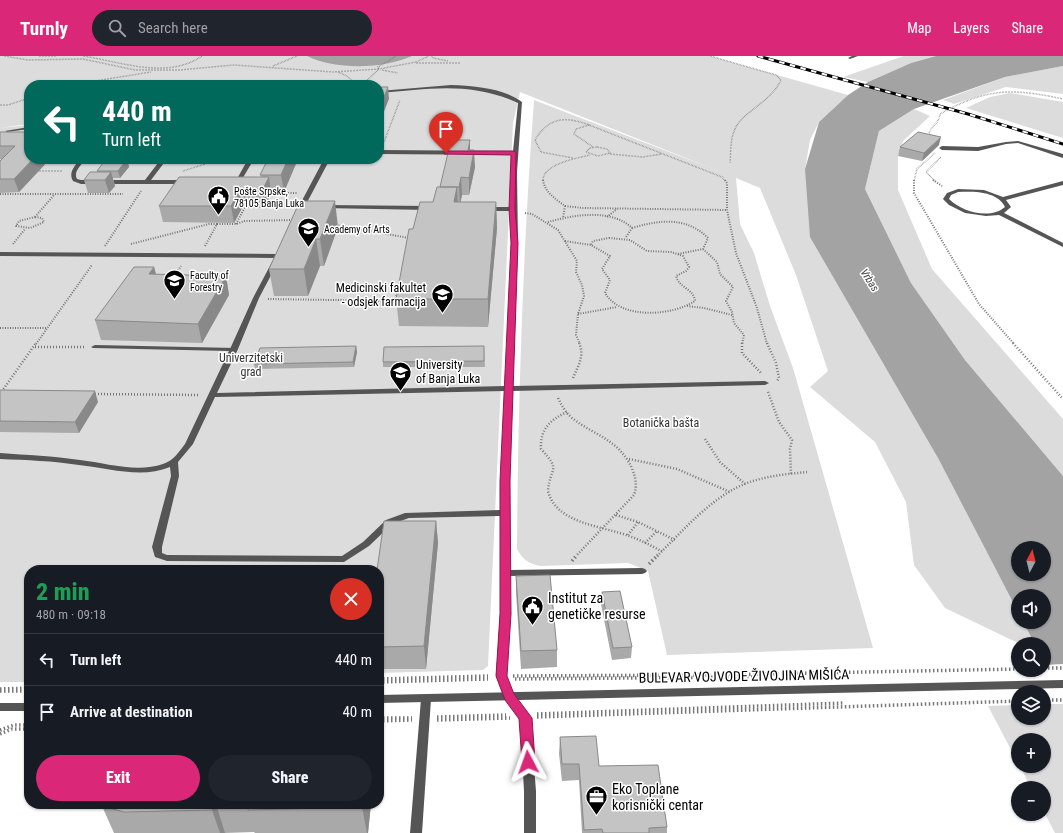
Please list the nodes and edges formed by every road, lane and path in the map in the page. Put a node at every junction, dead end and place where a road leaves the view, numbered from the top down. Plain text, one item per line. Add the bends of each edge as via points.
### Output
1 (4, 56) edge
2 (39, 56) edge
3 (48, 56) edge
4 (56, 56) edge
5 (83, 56) edge
6 (202, 56) edge
7 (297, 56) edge
8 (396, 56) edge
9 (429, 56) edge
10 (432, 56) edge
11 (710, 56) edge
12 (856, 56) edge
13 (91, 57) junction
14 (850, 58) dead end
15 (43, 60) junction
16 (85, 60) junction
17 (410, 63) junction
18 (124, 64) junction
19 (190, 65) junction
20 (273, 66) junction
21 (115, 67) junction
22 (196, 68) junction
23 (379, 70) junction
24 (159, 71) junction
25 (336, 72) junction
26 (398, 73) dead end
27 (102, 80) edge
28 (351, 80) edge
29 (366, 80) edge
30 (404, 90) junction
31 (384, 92) edge
32 (1063, 99) edge
33 (24, 100) edge
34 (0, 106) edge
35 (590, 125) junction
36 (24, 129) edge
37 (7, 131) edge
38 (384, 142) edge
39 (593, 147) junction
40 (942, 148) junction
41 (384, 152) edge
42 (514, 153) junction
43 (609, 154) junction
44 (663, 154) junction
45 (590, 155) junction
46 (1063, 156) edge
47 (573, 158) junction
48 (730, 163) dead end
49 (80, 164) edge
50 (160, 164) edge
51 (248, 164) edge
52 (324, 164) edge
53 (74, 171) junction
54 (34, 172) edge
55 (147, 182) junction
56 (195, 182) edge
57 (226, 182) edge
58 (1063, 183) edge
59 (951, 192) junction
60 (266, 193) edge
61 (309, 193) junction
62 (55, 195) dead end
63 (1002, 199) junction
64 (246, 203) edge
65 (302, 206) junction
66 (310, 206) edge
67 (565, 206) junction
68 (318, 207) edge
69 (434, 208) edge
70 (481, 208) edge
71 (617, 208) junction
72 (512, 210) junction
73 (727, 210) junction
74 (1000, 213) junction
75 (35, 217) junction
76 (607, 217) junction
77 (563, 218) junction
78 (295, 220) joint
79 (548, 222) junction
80 (217, 224) junction
81 (236, 224) junction
82 (332, 225) edge
83 (632, 228) junction
84 (25, 229) junction
85 (626, 238) junction
86 (565, 241) junction
87 (284, 244) edge
88 (124, 245) dead end
89 (409, 245) edge
90 (591, 245) junction
91 (1063, 245) edge
92 (703, 249) junction
93 (2, 254) edge
94 (100, 254) junction
95 (678, 254) junction
96 (188, 255) junction
97 (200, 255) junction
98 (278, 256) junction
99 (402, 273) edge
100 (172, 280) edge
101 (256, 298) junction
102 (394, 301) junction
103 (406, 301) edge
104 (687, 306) junction
105 (617, 307) junction
106 (578, 314) junction
107 (732, 315) junction
108 (0, 328) edge
109 (48, 328) junction
110 (34, 347) junction
111 (95, 347) joint
112 (234, 349) junction
113 (765, 383) junction
114 (557, 387) junction
115 (508, 388) junction
116 (9, 392) edge
117 (0, 393) edge
118 (87, 394) edge
119 (212, 395) junction
120 (1063, 399) edge
121 (567, 412) junction
122 (705, 439) dead end
123 (0, 456) edge
124 (629, 458) junction
125 (174, 461) junction
126 (807, 472) dead end
127 (791, 474) junction
128 (745, 484) junction
129 (730, 492) junction
130 (504, 513) junction
131 (616, 515) junction
132 (638, 522) junction
133 (602, 529) junction
134 (657, 531) junction
135 (628, 535) junction
136 (675, 540) junction
137 (644, 543) junction
138 (663, 552) junction
139 (642, 571) joint
140 (506, 573) junction
141 (561, 573) junction
142 (1051, 668) edge
143 (1063, 668) edge
144 (1011, 669) edge
145 (502, 678) junction
146 (384, 680) edge
147 (1063, 684) edge
148 (24, 689) edge
149 (0, 690) edge
150 (509, 696) junction
151 (384, 699) edge
152 (426, 699) junction
153 (1051, 700) edge
154 (1063, 700) edge
155 (1011, 701) edge
156 (0, 707) edge
157 (24, 707) edge
158 (524, 716) junction
159 (384, 719) edge
160 (423, 719) junction
161 (24, 725) edge
162 (24, 729) edge
163 (0, 730) edge
164 (0, 734) edge
165 (416, 833) edge
166 (530, 833) edge

1 - 15 path
2 - 3 path
3 - 4 path
3 - 15 path
5 - 13 path
6 - 19 path
7 - 20 path
8 - 23 path via 378,67
9 - 17 path
10 - 17 path via 440,60 461,63
11 - 48 path via 776,75 781,80 780,85 763,103 735,128
12 - 14 street
13 - 16 path
13 - 18 path
15 - 16 path
16 - 21 path
17 - 23 path
18 - 19 path via 159,67
18 - 21 path
19 - 22 path
20 - 22 path via 223,65
20 - 25 path
21 - 24 path
22 - 24 path
23 - 25 path
23 - 26 path
23 - 29 path
24 - 27 path
25 - 28 path
30 - 31 street
30 - 38 path
30 - 42 street via 480,88 502,93 520,102
32 - 40 path via 1005,91 956,105 940,114 939,121 930,130 929,134
33 - 34 path
35 - 39 path via 576,129 574,134
35 - 44 path
35 - 47 path via 576,119 566,119 542,127 536,136 536,146 541,152
36 - 37 street
39 - 43 path via 607,148 611,152
39 - 45 path via 586,150
40 - 46 street via 978,149 1006,142 1018,142
40 - 59 path via 941,156 926,172 930,178
40 - 120 path via 921,164 914,173 914,192 979,304
41 - 42 street
42 - 72 street
43 - 44 path via 643,157
43 - 45 path
44 - 73 path via 722,177 727,183
45 - 47 path
47 - 67 path via 546,171 543,183 547,191
49 - 53 street
50 - 55 street
51 - 57 street via 239,180
52 - 61 street
53 - 54 path
53 - 55 street via 75,180 81,182
55 - 56 street
55 - 94 path
58 - 63 street
59 - 63 street via 977,190
59 - 74 street via 946,199 962,210 982,214
60 - 61 path
61 - 65 street
62 - 75 path
63 - 74 street via 1008,207
64 - 81 path
65 - 66 street
65 - 78 street
67 - 71 path
67 - 77 path
68 - 69 street
70 - 72 street
71 - 73 path
71 - 76 path
72 - 79 path via 532,214
72 - 115 street via 515,243
73 - 113 path via 736,253 757,308 764,337 776,363 779,378 777,382
74 - 91 street
75 - 84 path via 16,224 18,228
75 - 84 path via 42,218 44,222 39,226
76 - 77 path via 584,215
76 - 83 path via 622,221
77 - 79 path
78 - 81 path via 245,221
79 - 86 path via 558,230
80 - 81 path
80 - 88 path
80 - 97 path
82 - 89 path via 411,238
83 - 85 path
83 - 92 path via 659,221 689,224 698,227 708,238
84 - 93 path
85 - 90 path via 596,240
85 - 95 path via 645,250
86 - 90 path
86 - 106 path via 577,261 576,272 584,296
87 - 98 street
90 - 105 path via 610,256 602,269 610,280 605,293
92 - 95 path
92 - 107 path via 717,262 720,274 733,287 726,301
93 - 94 street
94 - 96 street
94 - 109 path
95 - 104 path via 687,260 689,266 686,271 676,276 677,280 696,297 695,301
96 - 97 street
96 - 100 path
97 - 98 street
98 - 101 street
99 - 102 path
101 - 102 path
101 - 112 street
102 - 103 path
104 - 105 path via 653,312
104 - 107 path
105 - 106 path
106 - 114 path via 576,335 582,349 582,357 569,385
107 - 113 path via 734,323 744,335 741,350 743,356 759,367
108 - 109 path
109 - 110 path
110 - 111 path
110 - 117 path
111 - 112 street
112 - 119 street
113 - 114 street
113 - 127 path via 773,410 792,440
114 - 115 street
114 - 121 path via 559,401
115 - 119 street
115 - 130 street
116 - 117 path
118 - 119 path
119 - 125 street via 189,444 180,458
121 - 124 path via 607,439
121 - 133 path via 554,418 545,426 542,434 541,449 554,463 555,470 550,479 549,494 570,516
122 - 128 path via 720,462
123 - 125 street via 143,469 164,466
124 - 129 path via 677,469
124 - 131 path via 637,487 634,495
125 - 130 street via 175,476 157,547 158,555 167,558 344,559 366,544 389,522 408,515
126 - 127 path
127 - 128 path via 771,476
128 - 129 path
129 - 136 path via 715,502
130 - 140 street
131 - 132 path
131 - 133 path
132 - 134 path
132 - 135 path
133 - 135 path
133 - 141 path
134 - 136 path
134 - 137 path
135 - 137 path
136 - 138 path
137 - 138 path
138 - 139 path
139 - 141 street
140 - 141 street
140 - 145 street
142 - 143 path
144 - 145 path
145 - 146 path
145 - 150 street
147 - 150 street, BULEVAR VOJVODE ŽIVOJINA MIŠIĆA
148 - 149 path
150 - 152 street, BULEVAR VOJVODE ŽIVOJINA MIŠIĆA
150 - 158 street
151 - 152 street, BULEVAR VOJVODE ŽIVOJINA MIŠIĆA
152 - 160 street
153 - 154 path
155 - 158 path via 964,700
156 - 157 street
158 - 160 path
158 - 166 street via 530,791
159 - 160 path
160 - 165 street
161 - 163 path via 14,725
162 - 164 path via 12,729

